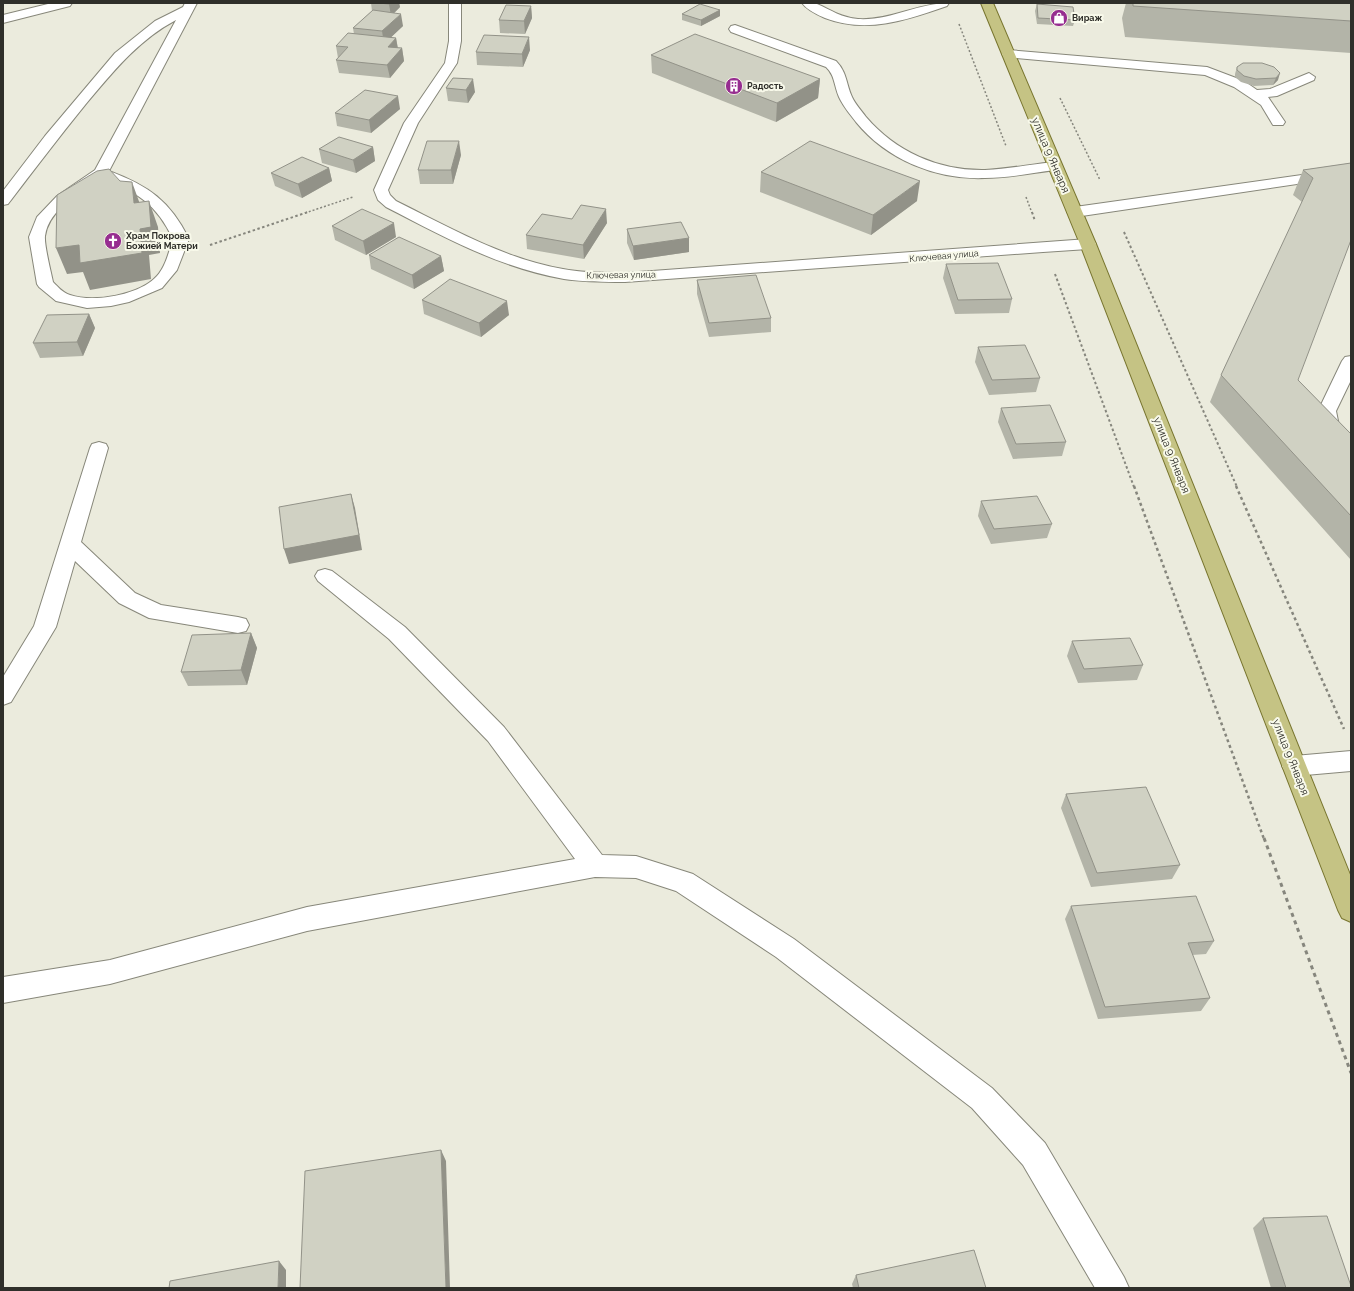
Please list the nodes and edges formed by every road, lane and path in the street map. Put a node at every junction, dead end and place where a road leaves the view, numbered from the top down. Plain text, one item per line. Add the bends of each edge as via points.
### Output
1 (66, 3) edge
2 (455, 3) edge
3 (808, 3) edge
4 (943, 3) edge
5 (987, 3) edge
6 (190, 6) edge
7 (956, 18) dead end
8 (3, 19) edge
9 (735, 29) dead end
10 (1008, 54) junction
11 (1040, 56) junction
12 (1309, 77) dead end
13 (1254, 94) junction
14 (1278, 122) dead end
15 (1055, 166) junction
16 (1015, 170) junction
17 (1351, 172) edge
18 (101, 173) junction
19 (350, 197) dead end
20 (3, 201) edge
21 (1112, 207) junction
22 (1075, 212) junction
23 (1088, 244) junction
24 (207, 246) dead end
25 (1046, 248) junction
26 (1351, 361) edge
27 (99, 448) dead end
28 (1351, 457) edge
29 (70, 544) junction
30 (325, 576) dead end
31 (238, 625) dead end
32 (3, 696) edge
33 (1345, 731) dead end
34 (1351, 761) edge
35 (1294, 766) junction
36 (595, 866) junction
37 (1351, 910) edge
38 (3, 990) edge
39 (1351, 1073) edge
40 (1113, 1288) edge

1 - 8 lane
2 - 25 lane, Ключевая улица via 455,41 451,63 411,123 381,190 383,197 391,204 468,242 562,273 614,277 857,263
3 - 4 lane via 822,14 850,23 878,23
5 - 10 main road, улица 9 Января
6 - 18 lane
6 - 20 lane via 159,24 119,56 50,139
7 - 16 path
9 - 16 lane via 831,64 839,71 845,96 862,120 887,145 912,160 950,171 985,174
10 - 11 lane
10 - 15 main road, улица 9 Января
11 - 13 lane via 1207,71 1239,84
11 - 21 path
12 - 13 lane via 1272,94
13 - 14 lane via 1266,102
15 - 16 lane
15 - 22 main road, улица 9 Января
16 - 25 path
17 - 21 lane
18 - 18 lane via 62,199 46,217 37,237 45,284 62,299 93,304 128,298 157,284 171,267 182,240 173,220 149,194 125,181
19 - 24 path
21 - 22 lane
21 - 33 path
22 - 23 main road, улица 9 Января
23 - 25 lane, Ключевая улица
23 - 35 main road, улица 9 Января
25 - 39 path
26 - 28 lane via 1327,411 1332,438
27 - 29 lane
29 - 31 lane via 128,598 157,612
29 - 32 lane via 45,627
30 - 36 lane via 397,633 496,734
34 - 35 lane
35 - 37 main road, улица 9 Января
36 - 38 lane via 307,919 110,972
36 - 40 lane via 636,867 684,882 785,948 982,1098 1034,1154

